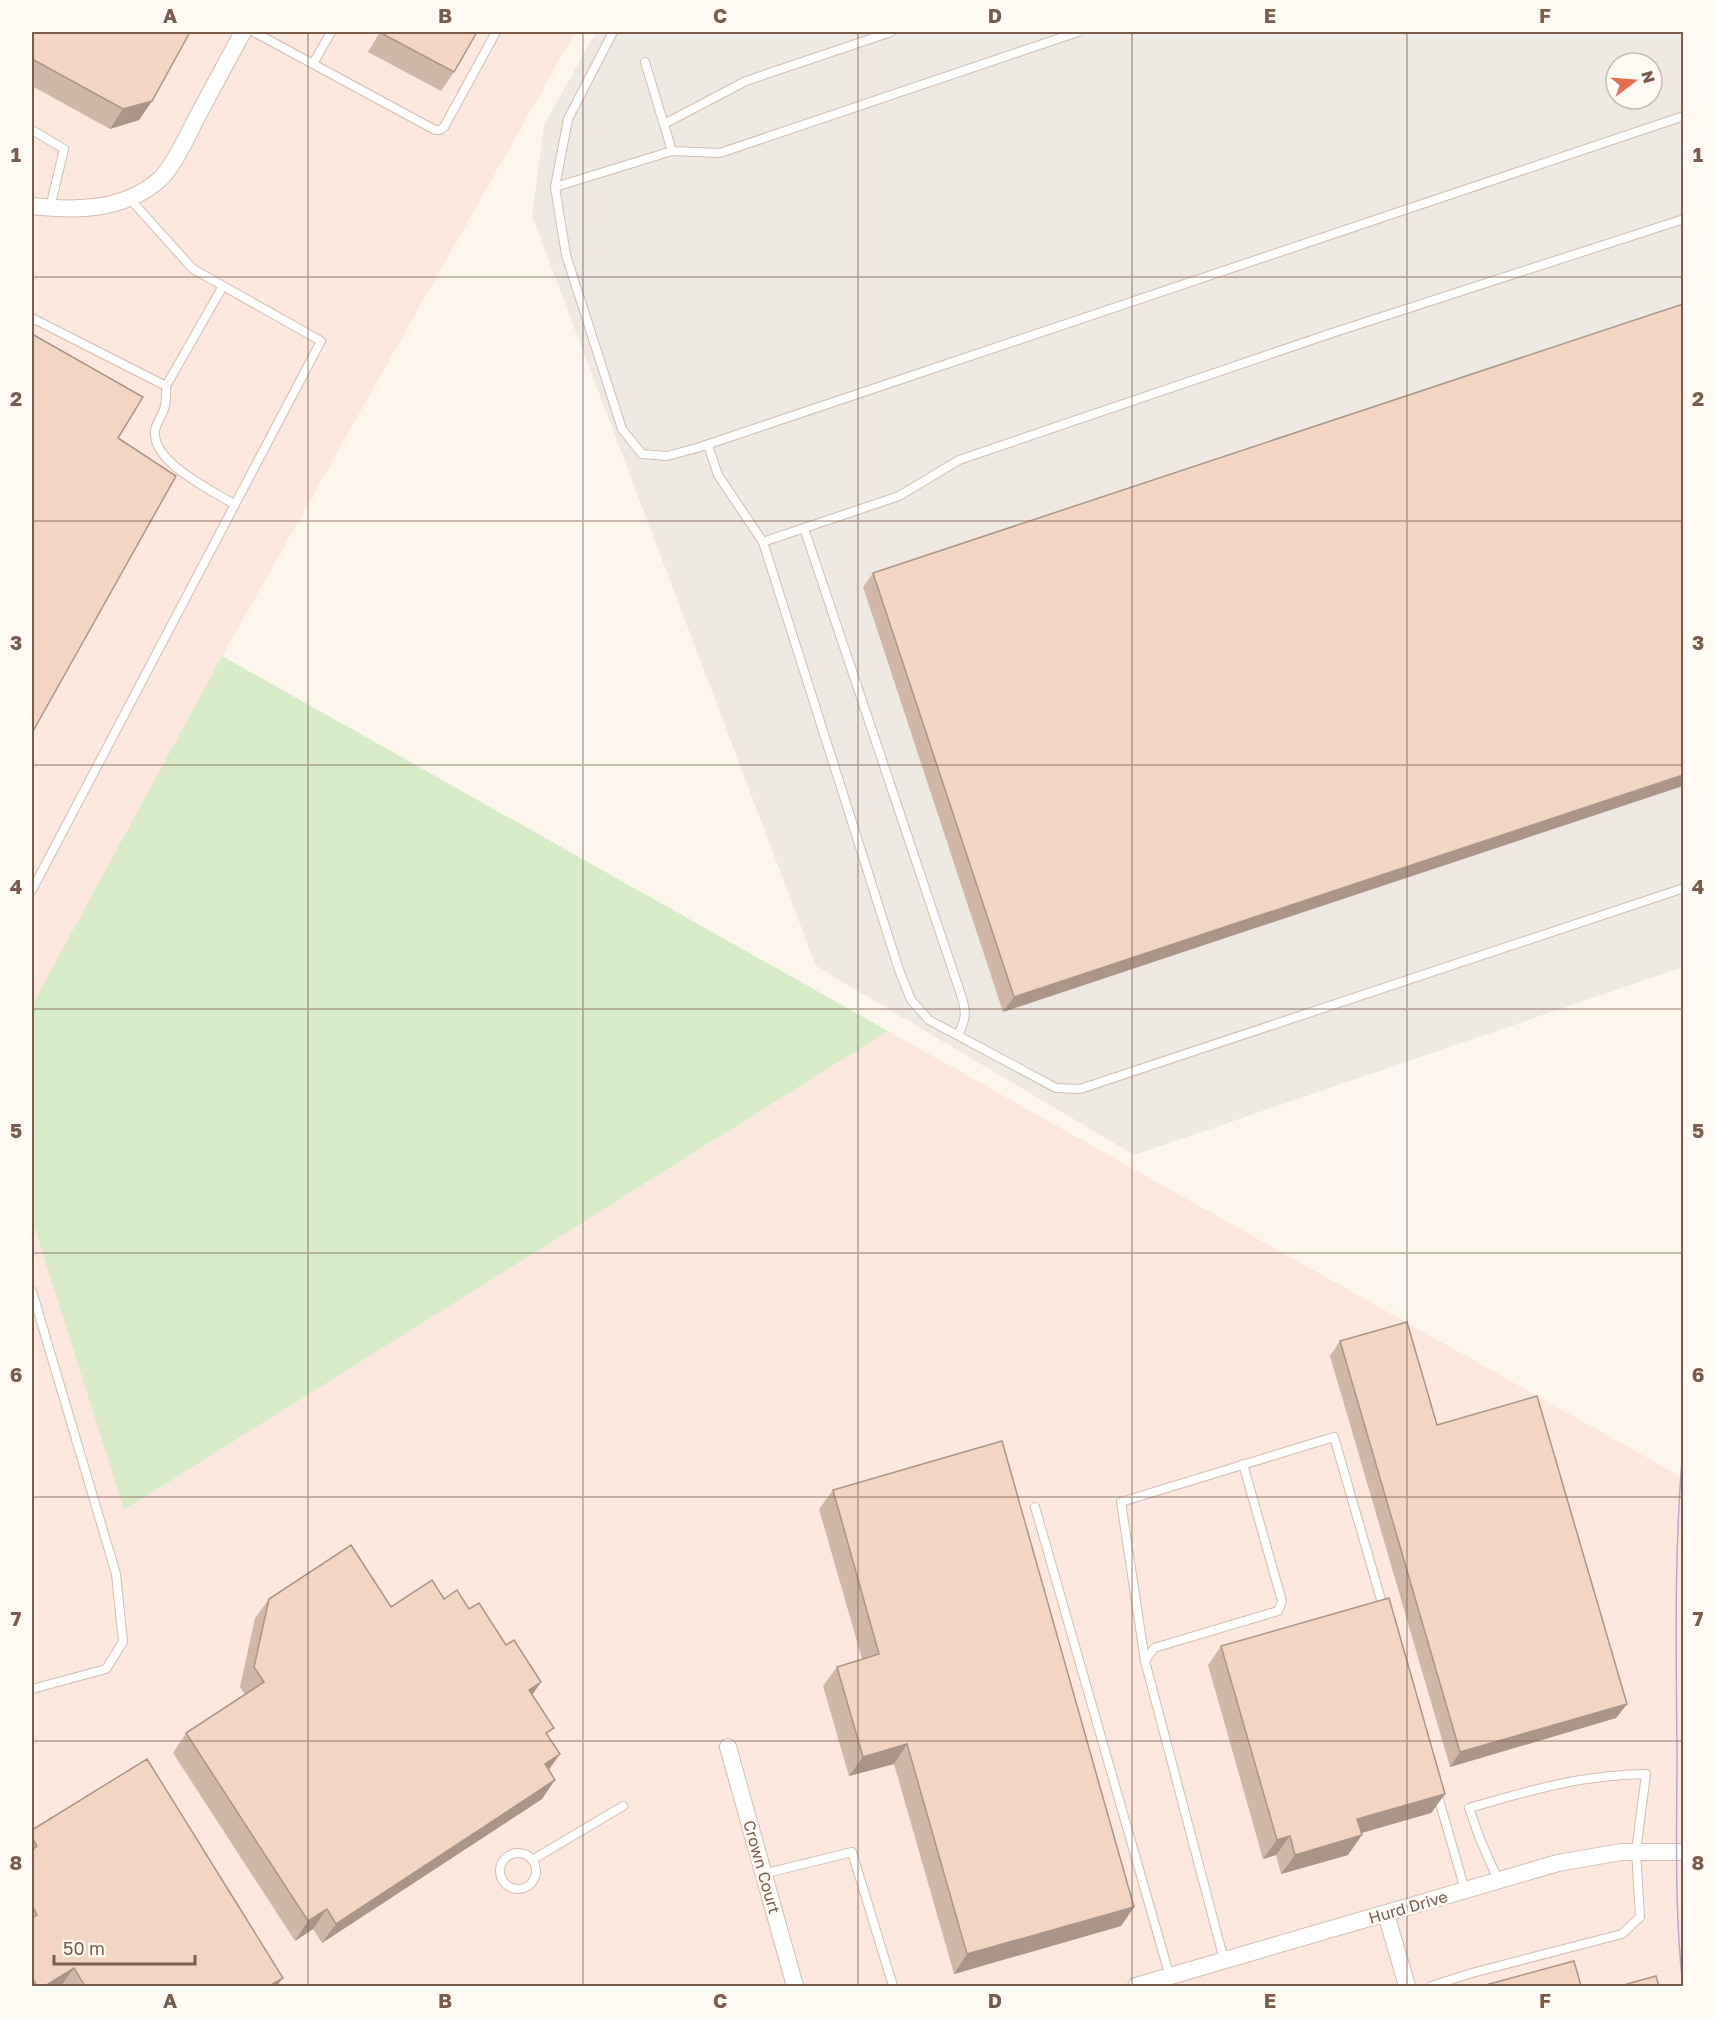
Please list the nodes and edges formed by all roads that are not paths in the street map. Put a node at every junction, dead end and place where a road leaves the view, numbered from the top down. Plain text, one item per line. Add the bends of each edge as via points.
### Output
1 (243, 32) edge
2 (254, 32) edge
3 (331, 32) edge
4 (496, 32) edge
5 (613, 32) edge
6 (891, 32) edge
7 (1078, 32) edge
8 (645, 62) dead end
9 (313, 64) junction
10 (1683, 117) edge
11 (664, 124) junction
12 (32, 130) edge
13 (672, 151) junction
14 (555, 187) junction
15 (129, 198) junction
16 (32, 206) edge
17 (50, 208) junction
18 (1683, 219) edge
19 (223, 286) junction
20 (32, 318) edge
21 (166, 386) junction
22 (708, 445) junction
23 (235, 505) junction
24 (804, 528) junction
25 (763, 542) junction
26 (1683, 888) edge
27 (32, 891) edge
28 (958, 1035) junction
29 (32, 1290) edge
30 (1243, 1464) junction
31 (1035, 1507) dead end
32 (1387, 1618) edge
33 (1145, 1661) junction
34 (32, 1689) edge
35 (728, 1747) dead end
36 (1436, 1788) edge
37 (623, 1806) dead end
38 (1636, 1851) junction
39 (1683, 1852) edge
40 (532, 1860) junction
41 (763, 1874) junction
42 (1498, 1880) junction
43 (1465, 1890) junction
44 (1386, 1914) junction
45 (1224, 1960) junction
46 (1170, 1977) junction
47 (795, 1986) edge
48 (893, 1986) edge
49 (1136, 1986) edge
50 (1407, 1986) edge
51 (1431, 1986) edge

1 - 15 street via 160,179
2 - 9 lane
3 - 9 lane
4 - 9 lane via 440,130
5 - 14 lane via 568,119
6 - 11 lane via 746,81
7 - 13 lane via 720,153
8 - 11 lane
10 - 22 lane
11 - 13 lane
12 - 17 lane via 64,149
13 - 14 lane
14 - 22 lane via 566,255 622,429 642,454 667,456
15 - 17 street via 88,208
15 - 19 lane via 194,269
16 - 17 street
18 - 24 lane via 959,460 898,496
19 - 21 lane
19 - 23 lane via 321,341
20 - 21 lane
21 - 23 lane via 166,407 155,429 161,453 177,468
22 - 25 lane via 718,475
23 - 27 lane
24 - 25 lane
24 - 28 lane via 966,1010 965,1023
25 - 28 lane via 898,970 911,1000 929,1020
26 - 28 lane via 1080,1089 1056,1088
29 - 34 lane via 116,1574 123,1642 106,1669
30 - 32 lane via 1334,1437
30 - 33 lane via 1121,1502
30 - 33 lane via 1282,1602 1278,1611 1154,1648
31 - 46 lane
33 - 45 lane
35 - 41 street, Crown Court
36 - 43 lane
37 - 40 lane
38 - 39 street, Hurd Drive
38 - 42 street, Hurd Drive via 1558,1863
38 - 42 lane via 1646,1774 1566,1781 1469,1808
38 - 51 lane via 1640,1917 1622,1934
40 - 40 lane via 536,1874 525,1888 513,1889 503,1882 501,1863 510,1854 521,1853
41 - 47 street, Crown Court
41 - 48 lane via 852,1852
42 - 43 street, Hurd Drive
43 - 44 street, Hurd Drive
44 - 45 street, Hurd Drive
44 - 50 street
45 - 46 street, Hurd Drive
46 - 49 street, Hurd Drive

